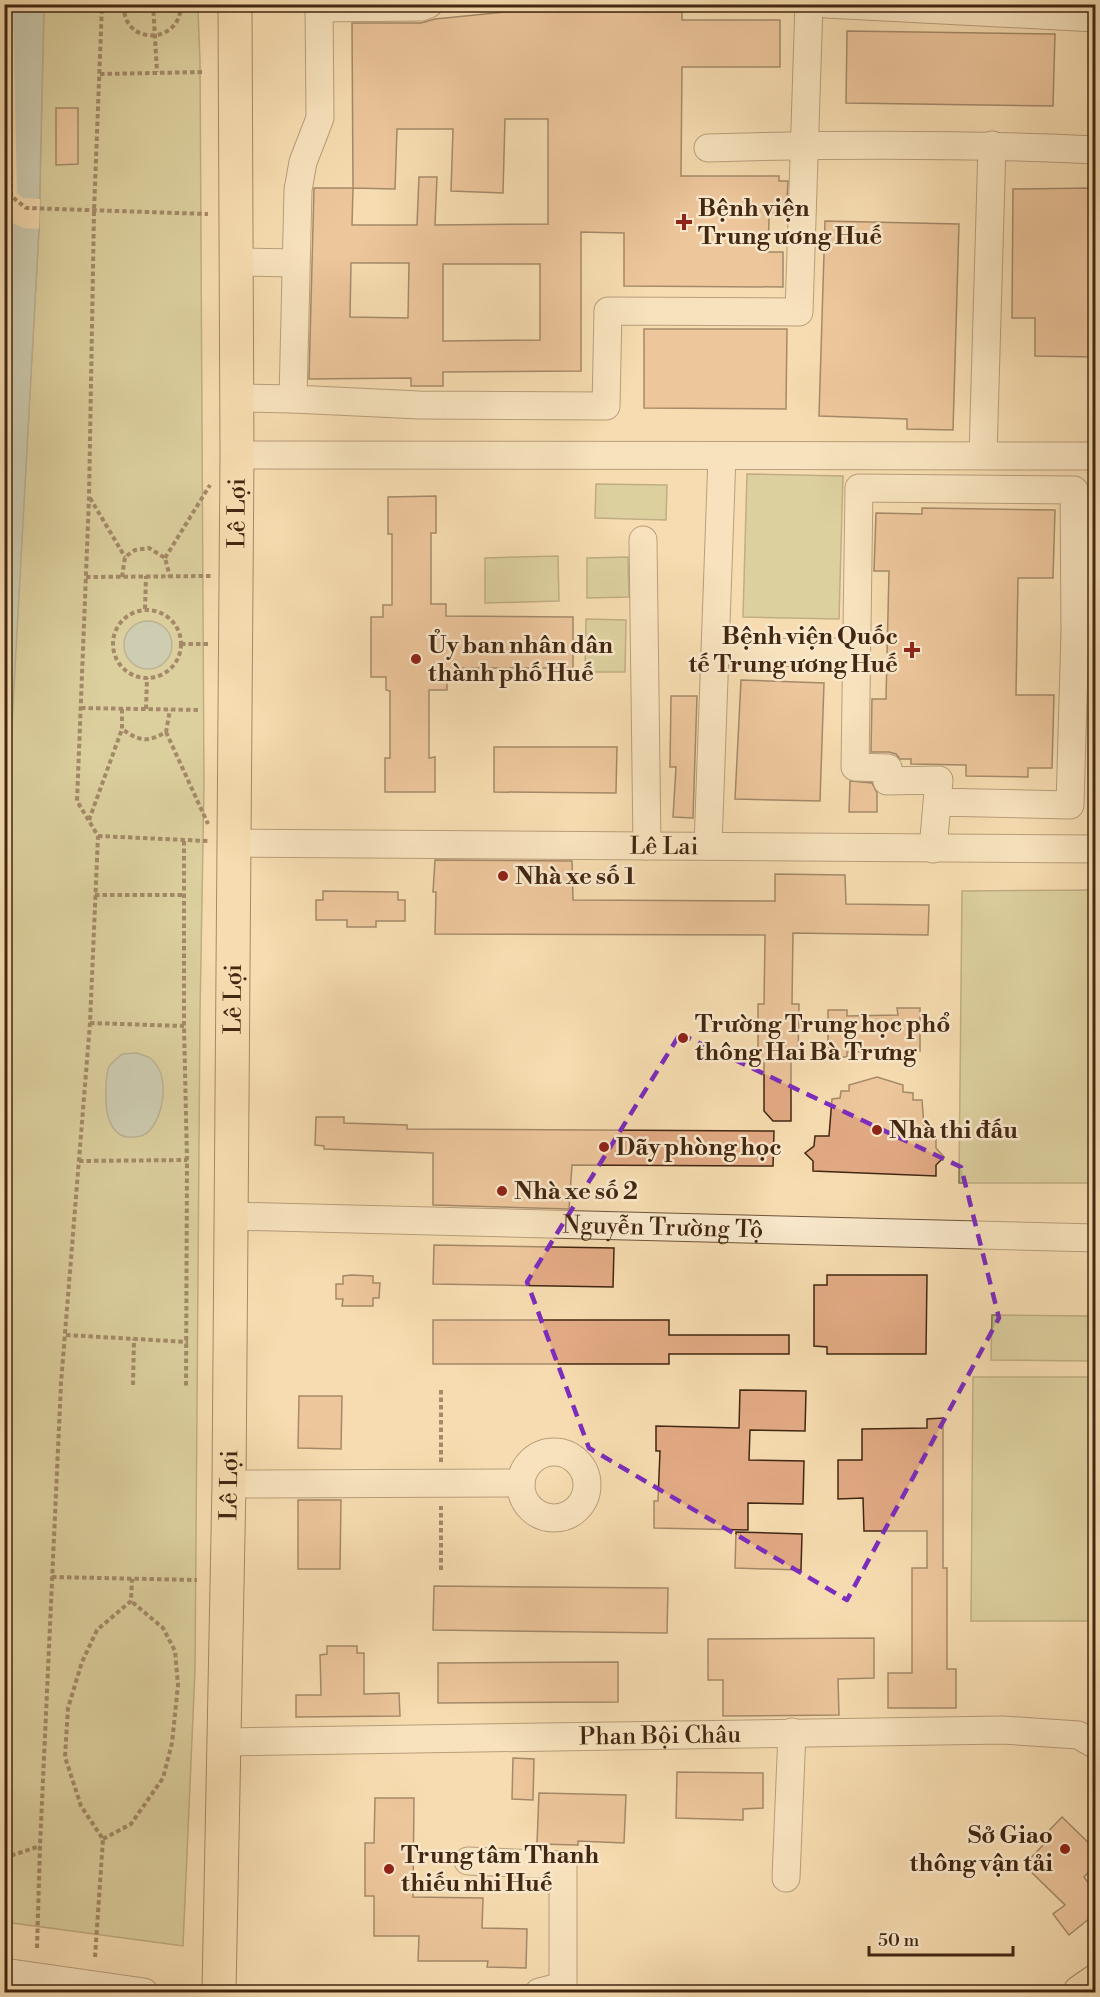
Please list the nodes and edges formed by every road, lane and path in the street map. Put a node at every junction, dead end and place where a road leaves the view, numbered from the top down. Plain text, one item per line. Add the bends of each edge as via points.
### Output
1 (7, 4) edge
2 (429, 4) edge
3 (809, 4) edge
4 (826, 4) edge
5 (124, 5) edge
6 (153, 5) edge
7 (181, 5) edge
8 (202, 5) edge
9 (102, 6) edge
10 (235, 6) edge
11 (319, 6) edge
12 (960, 8) edge
13 (1095, 18) edge
14 (155, 36) junction
15 (157, 72) junction
16 (205, 72) dead end
17 (100, 74) junction
18 (804, 145) junction
19 (992, 145) junction
20 (708, 148) dead end
21 (1095, 150) edge
22 (94, 211) junction
23 (208, 214) dead end
24 (236, 262) junction
25 (295, 263) junction
26 (236, 398) junction
27 (293, 399) junction
28 (237, 455) junction
29 (983, 455) junction
30 (722, 456) junction
31 (1095, 456) edge
32 (212, 483) dead end
33 (89, 498) junction
34 (643, 540) dead end
35 (125, 558) junction
36 (165, 558) junction
37 (146, 576) junction
38 (170, 576) junction
39 (212, 576) dead end
40 (86, 577) junction
41 (122, 577) junction
42 (145, 609) junction
43 (1085, 631) edge
44 (181, 644) junction
45 (210, 644) dead end
46 (856, 652) junction
47 (736, 653) dead end
48 (147, 678) junction
49 (81, 708) junction
50 (122, 709) junction
51 (146, 709) junction
52 (170, 710) junction
53 (201, 710) dead end
54 (122, 729) junction
55 (166, 732) junction
56 (937, 802) junction
57 (89, 821) junction
58 (208, 824) dead end
59 (98, 836) junction
60 (184, 842) junction
61 (221, 842) junction
62 (647, 846) junction
63 (708, 846) junction
64 (933, 849) junction
65 (1095, 849) edge
66 (95, 895) junction
67 (184, 895) junction
68 (90, 1023) junction
69 (184, 1026) junction
70 (188, 1160) junction
71 (79, 1161) junction
72 (231, 1216) junction
73 (1095, 1238) edge
74 (66, 1335) junction
75 (134, 1339) junction
76 (188, 1342) junction
77 (133, 1385) dead end
78 (186, 1388) dead end
79 (521, 1483) dead end
80 (229, 1484) junction
81 (52, 1577) junction
82 (132, 1579) junction
83 (197, 1580) dead end
84 (131, 1601) junction
85 (792, 1732) junction
86 (224, 1742) junction
87 (1095, 1746) edge
88 (103, 1839) junction
89 (40, 1846) junction
90 (4, 1858) edge
91 (468, 1861) dead end
92 (786, 1878) dead end
93 (37, 1948) dead end
94 (95, 1957) dead end
95 (4, 1972) edge
96 (1095, 1981) edge
97 (144, 1992) edge
98 (219, 1992) edge
99 (539, 1992) edge
100 (1080, 1992) edge

1 - 22 path via 11,196 26,208
2 - 11 street
3 - 18 street
4 - 12 street
5 - 6 path
5 - 9 path
5 - 14 path via 130,26
6 - 7 path
6 - 14 path
7 - 8 path
7 - 14 path via 172,28
9 - 17 path
10 - 24 main road, Lê Lợi
11 - 25 street via 320,118 303,162 298,190
12 - 13 street
14 - 15 path
15 - 16 path
15 - 17 path
17 - 22 path
18 - 19 street
18 - 20 street
18 - 27 street via 799,312 608,311 606,406 419,405
19 - 21 street
19 - 29 street
22 - 23 path
22 - 33 path
24 - 25 street
24 - 26 main road, Lê Lợi
25 - 27 street
26 - 27 street
26 - 28 main road, Lê Lợi
28 - 30 street
28 - 61 main road, Lê Lợi
29 - 30 street
29 - 31 street
30 - 63 street
32 - 36 path
33 - 35 path
33 - 40 path
34 - 62 street
35 - 36 path via 135,550 149,548
35 - 41 path
36 - 38 path
37 - 38 path
37 - 41 path
37 - 42 path
38 - 39 path
40 - 41 path
40 - 49 path
42 - 44 path via 155,610 174,622
42 - 48 path via 124,618 117,626 113,647 122,667 130,674
43 - 46 street via 1074,490 859,488
43 - 56 street via 1071,805
44 - 45 path
44 - 48 path via 173,666 164,674
46 - 47 street
46 - 56 street via 855,767 888,768 887,781 939,780
48 - 51 path
49 - 50 path
49 - 57 path via 77,801
50 - 51 path
50 - 54 path
51 - 52 path
52 - 53 path
52 - 55 path
54 - 55 path via 137,740 154,739
54 - 57 path
55 - 58 path
56 - 64 street
57 - 59 path
59 - 60 path
59 - 66 path
60 - 61 path
60 - 67 path
61 - 62 street, Lê Lai
61 - 72 main road, Lê Lợi
62 - 63 street, Lê Lai
63 - 64 street, Lê Lai
64 - 65 street, Lê Lai
66 - 67 path
66 - 68 path
67 - 69 path
68 - 69 path
68 - 71 path
69 - 70 path
70 - 71 path
70 - 76 path
71 - 74 path
72 - 73 street, Nguyễn Trường Tộ
72 - 80 main road, Lê Lợi
74 - 75 path
74 - 81 path
75 - 76 path
75 - 77 path
76 - 78 path
79 - 80 street
80 - 86 main road, Lê Lợi
81 - 82 path
81 - 89 path
82 - 83 path
82 - 84 path
84 - 88 path via 97,1630 68,1708 65,1757 81,1806
84 - 88 path via 163,1628 175,1651 178,1685 172,1743 163,1778 131,1824
85 - 86 street, Phan Bội Châu
85 - 87 street, Phan Bội Châu via 1003,1730 1078,1735
85 - 92 street
86 - 98 main road, Lê Lợi
88 - 94 path
89 - 90 path
89 - 93 path
91 - 99 street via 563,1865 563,1986
95 - 97 street
96 - 100 main road

